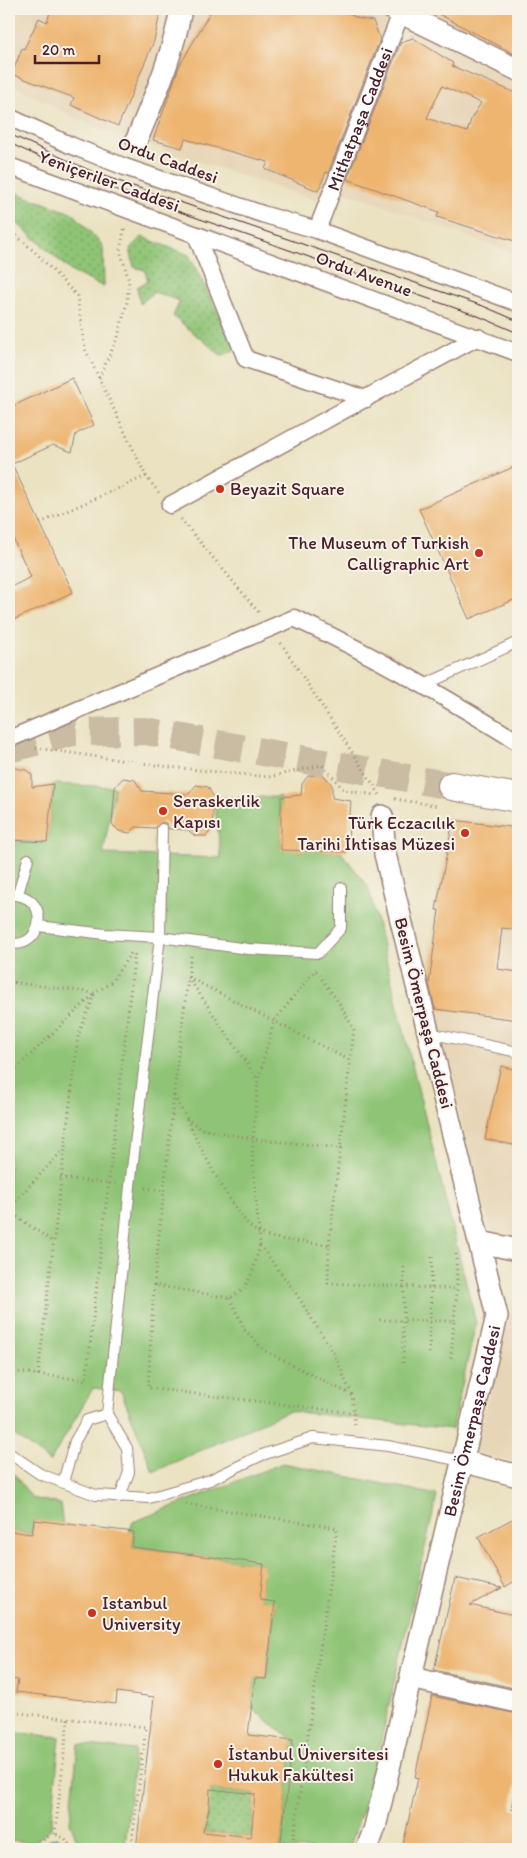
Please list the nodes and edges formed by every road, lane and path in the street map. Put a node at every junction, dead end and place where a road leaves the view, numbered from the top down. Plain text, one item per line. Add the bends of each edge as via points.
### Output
1 (180, 9) edge
2 (399, 10) edge
3 (518, 70) edge
4 (9, 117) edge
5 (137, 139) dead end
6 (9, 166) edge
7 (9, 229) edge
8 (317, 230) junction
9 (196, 235) junction
10 (120, 250) dead end
11 (518, 304) edge
12 (478, 337) junction
13 (518, 353) edge
14 (99, 378) junction
15 (366, 399) junction
16 (146, 476) junction
17 (170, 505) junction
18 (40, 523) dead end
19 (270, 627) junction
20 (518, 642) edge
21 (424, 685) junction
22 (9, 739) edge
23 (518, 742) edge
24 (28, 747) dead end
25 (372, 782) dead end
26 (448, 796) joint
27 (518, 798) edge
28 (384, 804) junction
29 (162, 829) dead end
30 (28, 859) dead end
31 (341, 888) dead end
32 (13, 894) edge
33 (38, 926) junction
34 (160, 936) junction
35 (193, 941) junction
36 (9, 943) edge
37 (318, 953) junction
38 (316, 971) junction
39 (188, 977) junction
40 (9, 982) edge
41 (95, 993) junction
42 (274, 1021) junction
43 (429, 1033) junction
44 (518, 1052) edge
45 (351, 1061) junction
46 (9, 1075) edge
47 (258, 1080) junction
48 (174, 1096) junction
49 (187, 1119) junction
50 (254, 1139) junction
51 (342, 1148) junction
52 (63, 1151) junction
53 (60, 1178) junction
54 (109, 1183) junction
55 (130, 1186) junction
56 (164, 1191) junction
57 (9, 1210) edge
58 (259, 1234) junction
59 (52, 1242) junction
60 (480, 1242) junction
61 (260, 1244) junction
62 (329, 1245) junction
63 (518, 1250) edge
64 (456, 1254) dead end
65 (432, 1257) dead end
66 (404, 1263) dead end
67 (154, 1285) junction
68 (404, 1287) junction
69 (430, 1288) junction
70 (456, 1289) junction
71 (230, 1298) junction
72 (378, 1320) dead end
73 (403, 1320) junction
74 (429, 1321) junction
75 (454, 1321) junction
76 (429, 1354) dead end
77 (451, 1358) dead end
78 (403, 1363) dead end
79 (9, 1372) edge
80 (38, 1375) junction
81 (352, 1395) junction
82 (354, 1413) junction
83 (107, 1414) junction
84 (356, 1443) junction
85 (9, 1452) edge
86 (462, 1462) junction
87 (518, 1476) edge
88 (63, 1482) junction
89 (120, 1496) junction
90 (149, 1498) junction
91 (411, 1678) junction
92 (518, 1702) edge
93 (9, 1712) edge
94 (68, 1718) junction
95 (55, 1834) junction
96 (9, 1848) edge
97 (14, 1849) edge
98 (39, 1849) edge
99 (72, 1849) edge
100 (131, 1849) edge
101 (292, 1849) edge
102 (367, 1849) edge

1 - 5 street via 169,61
2 - 3 street
2 - 8 street, Mithatpaşa Caddesi
4 - 8 street, Ordu Caddesi via 125,167
6 - 9 street, Yeniçeriler Caddesi
7 - 14 path via 77,296 85,349
8 - 11 street, Ordu Avenue
9 - 12 street, Ordu Avenue
9 - 15 street via 246,359
10 - 14 path via 129,281 128,302 118,337
12 - 13 street, Ordu Avenue
12 - 15 street
14 - 16 path
15 - 17 street
16 - 17 path
16 - 18 path
17 - 19 path
19 - 21 street via 294,618
19 - 22 street
19 - 25 path
20 - 21 lane
21 - 23 street
24 - 28 path via 269,777 322,765 344,790
26 - 27 main road
26 - 28 path
28 - 43 street, Besim Ömerpaşa Caddesi via 385,854
29 - 34 lane
30 - 32 lane
31 - 37 lane via 341,928
32 - 33 lane via 32,901 39,915
33 - 34 lane
33 - 36 lane via 28,940 19,944
34 - 35 lane
34 - 55 lane
35 - 37 lane via 248,949
35 - 39 path
37 - 38 path
38 - 42 path
38 - 45 path via 354,1030
39 - 42 path
39 - 47 path
39 - 48 path
40 - 41 path
41 - 46 path
41 - 52 path via 78,1036
41 - 54 path via 111,982 135,948
42 - 45 path
42 - 47 path
43 - 44 lane
43 - 60 street, Besim Ömerpaşa Caddesi
45 - 51 path
47 - 50 path
48 - 49 path
48 - 56 path
49 - 50 path via 201,1129
49 - 58 path via 207,1164 241,1215
50 - 51 path
50 - 58 path via 252,1154
51 - 62 path
52 - 53 path
52 - 57 path
53 - 54 path
53 - 59 path
54 - 55 path
54 - 80 path via 86,1380
55 - 56 path
55 - 83 lane
56 - 67 path
57 - 59 path
58 - 61 path
58 - 62 path
59 - 80 path
60 - 63 street
60 - 86 street, Besim Ömerpaşa Caddesi via 497,1316
61 - 71 path via 244,1289
61 - 81 path via 333,1352
62 - 68 path via 328,1283
64 - 70 path
65 - 69 path
66 - 68 path
67 - 71 path
67 - 82 path via 148,1388
68 - 69 path
68 - 73 path
69 - 70 path
69 - 74 path
70 - 75 path
71 - 81 path via 245,1330 265,1351
72 - 73 path
73 - 74 path
73 - 78 path
74 - 75 path
74 - 76 path
75 - 77 path
79 - 80 path
81 - 82 path
82 - 84 path
83 - 88 lane via 88,1420 74,1441
83 - 89 lane via 127,1448 128,1472
84 - 86 lane via 388,1446
84 - 90 lane via 313,1438 262,1455 210,1480
85 - 88 lane via 40,1474
86 - 87 street
86 - 91 street, Besim Ömerpaşa Caddesi
88 - 89 lane via 96,1495
89 - 90 lane
90 - 101 path via 337,1528
91 - 92 street
91 - 102 street, Besim Ömerpaşa Caddesi via 375,1828
93 - 94 path
94 - 95 path
94 - 100 path via 146,1726
95 - 98 path via 45,1838
95 - 99 path via 66,1838
96 - 97 path

